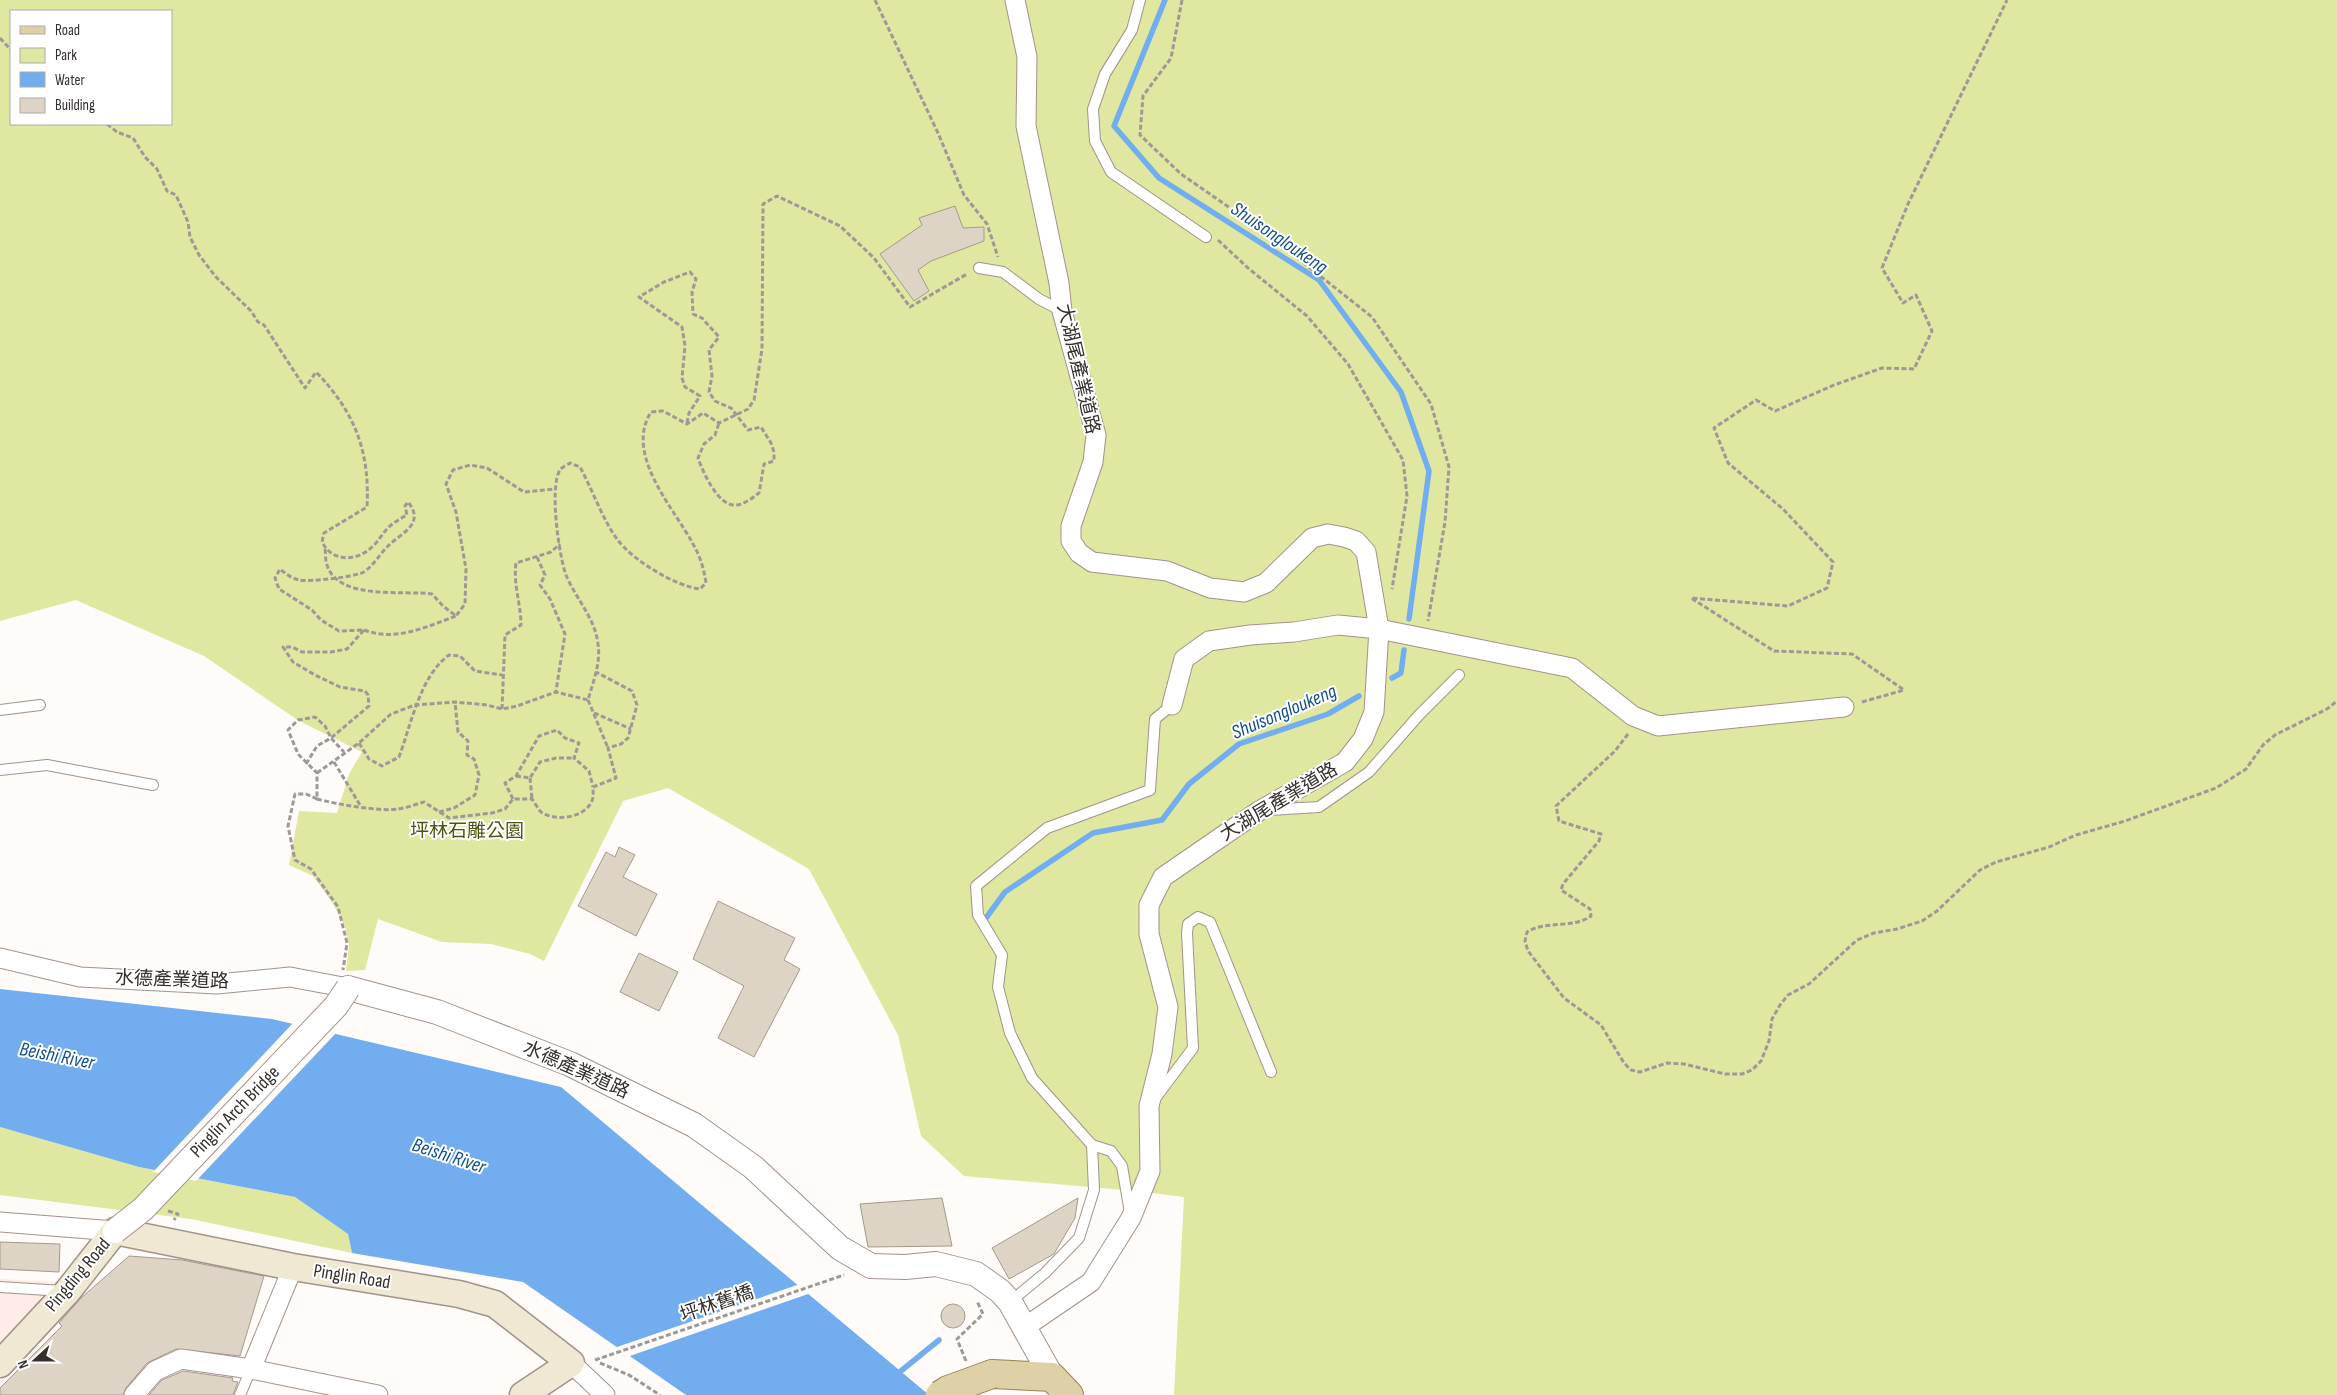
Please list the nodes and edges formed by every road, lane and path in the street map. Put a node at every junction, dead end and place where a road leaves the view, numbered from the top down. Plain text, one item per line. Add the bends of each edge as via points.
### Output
1 (875, 0) edge
2 (1015, 0) edge
3 (1140, 0) edge
4 (1182, 0) edge
5 (2006, 0) edge
6 (0, 38) edge
7 (10, 49) edge
8 (108, 125) edge
9 (1211, 237) joint
10 (978, 268) joint
11 (1003, 272) junction
12 (1062, 311) junction
13 (736, 416) junction
14 (719, 423) junction
15 (686, 424) junction
16 (555, 489) junction
17 (560, 544) junction
18 (325, 549) junction
19 (537, 557) junction
20 (337, 579) junction
21 (1392, 592) dead end
22 (456, 616) junction
23 (1379, 629) junction
24 (364, 630) junction
25 (1424, 638) junction
26 (596, 672) junction
27 (1459, 674) dead end
28 (502, 675) junction
29 (556, 692) junction
30 (588, 700) junction
31 (2337, 701) edge
32 (455, 702) junction
33 (40, 705) dead end
34 (416, 705) junction
35 (1172, 705) joint
36 (1844, 707) joint
37 (502, 708) junction
38 (0, 710) edge
39 (594, 713) junction
40 (1633, 716) junction
41 (631, 729) junction
42 (331, 738) junction
43 (359, 743) junction
44 (608, 748) junction
45 (344, 752) junction
46 (574, 758) junction
47 (334, 762) junction
48 (306, 764) junction
49 (0, 770) edge
50 (317, 773) junction
51 (516, 776) junction
52 (530, 778) junction
53 (153, 785) dead end
54 (593, 787) junction
55 (317, 799) junction
56 (513, 799) junction
57 (532, 799) junction
58 (360, 805) junction
59 (1259, 811) junction
60 (439, 812) junction
61 (0, 958) edge
62 (344, 987) junction
63 (1271, 1072) dead end
64 (1149, 1106) junction
65 (1092, 1145) junction
66 (1131, 1218) junction
67 (0, 1222) edge
68 (115, 1231) junction
69 (293, 1267) junction
70 (848, 1274) dead end
71 (976, 1274) junction
72 (0, 1287) edge
73 (67, 1292) junction
74 (1010, 1302) junction
75 (1026, 1327) junction
76 (583, 1362) junction
77 (0, 1364) edge
78 (251, 1369) junction
79 (981, 1371) junction
80 (1061, 1386) edge
81 (134, 1395) edge
82 (240, 1395) edge
83 (378, 1395) edge
84 (523, 1395) edge
85 (605, 1395) edge
86 (660, 1395) edge
87 (940, 1395) edge

1 - 11 path via 964,195 987,224
2 - 12 street, 大湖尾產業道路 via 1026,56 1026,126 1060,282
3 - 9 lane via 1132,30 1105,74 1093,109 1095,141 1111,172
4 - 25 path via 1171,58 1143,96 1140,135 1181,174 1262,230 1372,317 1431,404 1449,467 1445,522
5 - 36 path via 1908,204 1882,268 1903,303 1916,295 1932,331 1914,369 1882,368 1775,411 1756,400 1714,428 1728,463 1783,509 1833,562 1827,588 1788,606 1691,598 1774,651 1852,654 1904,690
6 - 7 path
8 - 18 path via 133,138 157,169 167,190 176,195 199,255 216,277 264,325 305,388 316,372 355,425 365,455 367,507 324,533 322,542
9 - 21 path via 1307,316 1348,364 1403,460 1407,496
10 - 11 lane
10 - 13 path via 910,307 874,258 840,226 777,196 763,204 762,349 754,400 748,409
11 - 12 lane via 1039,300
12 - 23 street, 大湖尾產業道路 via 1096,434 1093,462 1071,526 1071,541 1079,553 1092,562 1167,571 1210,588 1244,592 1266,583 1312,538 1328,534 1344,537 1356,541 1366,552
13 - 14 path
13 - 14 path via 748,430 761,428 774,452 774,461 764,464 759,493 736,506 728,504 715,490 698,458 704,444 715,436
13 - 15 path via 731,408 715,401 709,392 712,376 709,350 719,337 702,318 693,314 692,292 696,279 690,272 647,290 639,297 682,327 685,346 682,378 685,387 700,396
14 - 15 path via 703,413
15 - 16 path via 663,411 652,412 646,420 644,437 647,461 656,486 694,544 704,568 706,584 700,589 672,581 617,539 580,467 570,463 560,470
16 - 17 path
16 - 22 path via 524,492 487,468 470,465 454,470 446,484 456,512 466,569 465,604
17 - 19 path via 551,552
17 - 26 path via 566,574 592,620 598,644
18 - 20 path via 327,566
18 - 20 path via 341,558 364,554 390,526 406,515 408,502 414,510 415,520 375,563 362,573
19 - 28 path via 516,563 514,578 521,611 520,625 505,635
19 - 29 path via 545,575 540,585 550,599 565,634
20 - 22 path via 362,591 432,594
20 - 24 path via 302,580 290,577 280,569 275,578 279,589 339,631
22 - 24 path via 409,634 374,634
23 - 25 street
23 - 35 street via 1338,625 1210,641 1184,659
23 - 59 street, 大湖尾產業道路 via 1374,712 1363,738 1345,762
24 - 42 path via 347,649 302,652 284,647 292,662 340,687 365,691 368,695 369,706
25 - 40 street via 1572,668
26 - 30 path
26 - 41 path via 632,691 637,705
27 - 59 lane via 1369,772 1319,807
28 - 34 path via 475,671 460,656 450,655 441,661
28 - 37 path
29 - 30 path
29 - 37 path
30 - 39 path
31 - 40 path via 2275,735 2263,745 2246,769 2216,788 2049,847 1996,862 1980,870 1922,920 1857,940 1810,984 1784,1000 1772,1019 1769,1041 1761,1061 1742,1074 1725,1074 1684,1064 1667,1064 1640,1072 1632,1070 1624,1063 1602,1025 1564,998 1528,951 1527,932 1535,927 1584,921 1591,916 1585,904 1561,890 1601,834 1559,821 1556,806 1615,751 1629,732
32 - 34 path
32 - 37 path
32 - 60 path via 458,732 468,741 467,755 474,759 479,774 475,795 454,808
33 - 38 lane
34 - 43 path via 391,714
34 - 43 path via 400,757 382,766 370,759
35 - 65 lane via 1154,719 1150,790 1048,828 976,886 978,915 1002,955 998,987 1010,1032 1032,1078
36 - 40 street via 1658,726
39 - 41 path
39 - 44 path
41 - 44 path via 621,744
42 - 45 path
42 - 48 path via 317,746
42 - 48 path via 315,717 298,720 288,730
43 - 45 path
44 - 54 path via 616,778
45 - 47 path
46 - 51 path via 579,743 565,738 556,730 538,736
46 - 52 path via 540,762
46 - 54 path via 589,771
47 - 50 path
47 - 58 path
48 - 50 path
49 - 53 lane via 48,765
50 - 55 path
51 - 52 path
51 - 56 path via 505,783
52 - 57 path
54 - 57 path via 592,801 584,812 570,817 554,817 540,812
55 - 58 path
55 - 62 path via 295,794 288,826 295,860 311,869 338,907 347,943
56 - 57 path
56 - 60 path via 505,809 492,814 449,818
58 - 60 path via 398,809 424,802
59 - 64 street, 大湖尾產業道路 via 1163,877 1148,905 1149,934 1168,1007 1162,1054
61 - 62 street, 水德產業道路 via 80,977 217,984 290,977
62 - 68 street, Pinglin Arch Bridge, bridge via 336,1006 143,1209
62 - 71 street, 水德產業道路 via 437,1012 570,1064 694,1125 753,1167 840,1248 871,1266 936,1264
63 - 64 lane via 1210,922 1198,917 1188,924 1186,933 1194,1048
64 - 66 street, 大湖尾產業道路 via 1150,1170
65 - 66 lane via 1111,1151 1122,1166
65 - 74 lane via 1094,1190 1079,1238 1045,1273
66 - 75 street, 大湖尾產業道路 via 1091,1282
67 - 68 street
68 - 69 main road, Pinglin Road
68 - 73 main road, Pingding Road
69 - 76 main road, Pinglin Road via 458,1294 495,1304
69 - 78 street
70 - 76 path, 坪林舊橋
71 - 74 street, 水德產業道路
71 - 79 path via 974,1296 983,1314 957,1339
72 - 73 lane
73 - 77 main road, Pingding Road
74 - 75 street, 水德產業道路
75 - 80 street, 水德產業道路
76 - 84 main road
76 - 85 street
76 - 86 path via 628,1375
78 - 81 street via 181,1359 155,1371
78 - 82 lane
78 - 83 street
79 - 80 main road
79 - 87 main road, bridge

